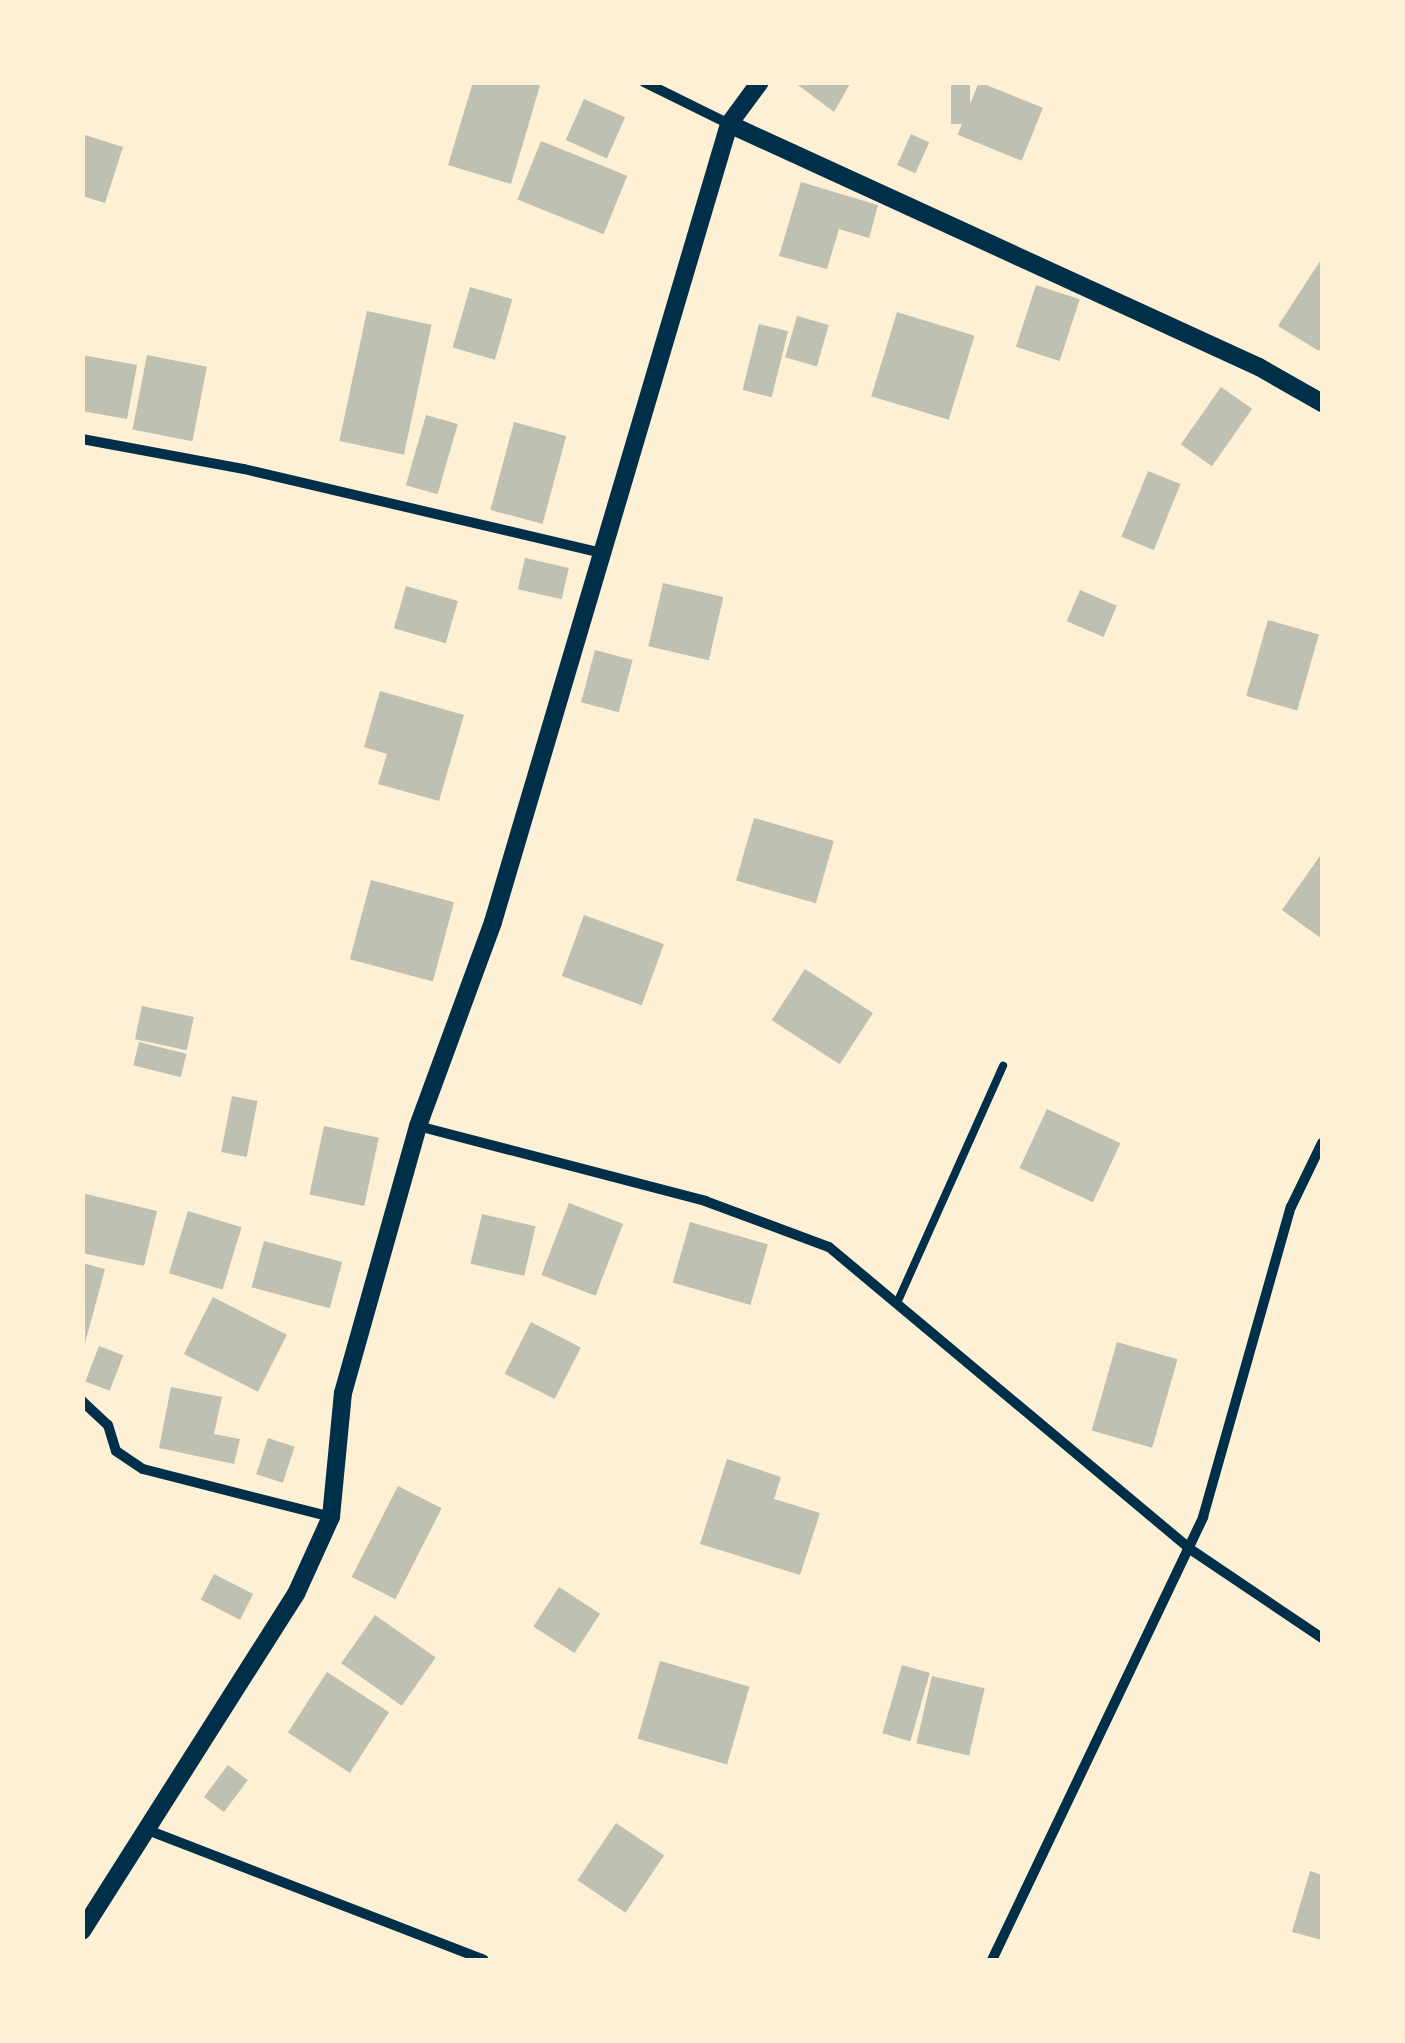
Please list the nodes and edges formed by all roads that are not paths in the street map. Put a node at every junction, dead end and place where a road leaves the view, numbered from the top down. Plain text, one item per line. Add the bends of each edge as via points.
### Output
1 (644, 82) edge
2 (760, 82) edge
3 (729, 124) junction
4 (1322, 404) edge
5 (82, 439) edge
6 (601, 553) junction
7 (1003, 1066) dead end
8 (418, 1126) junction
9 (1322, 1143) edge
10 (897, 1303) junction
11 (82, 1401) edge
12 (331, 1517) junction
13 (1190, 1549) junction
14 (1322, 1638) edge
15 (146, 1829) junction
16 (82, 1931) edge
17 (484, 1960) edge
18 (992, 1960) edge

1 - 3 street
2 - 3 street
3 - 4 street via 1259,367
3 - 6 street
5 - 6 street via 244,469
6 - 8 street via 493,922
7 - 10 lane
8 - 10 street via 706,1201 811,1240 868,1274
8 - 12 street via 343,1394
9 - 13 street via 1291,1207 1220,1474
10 - 13 street
11 - 12 street via 108,1425 116,1451 143,1469
12 - 15 street via 296,1594
13 - 14 street
13 - 18 street
15 - 16 street
15 - 17 street

